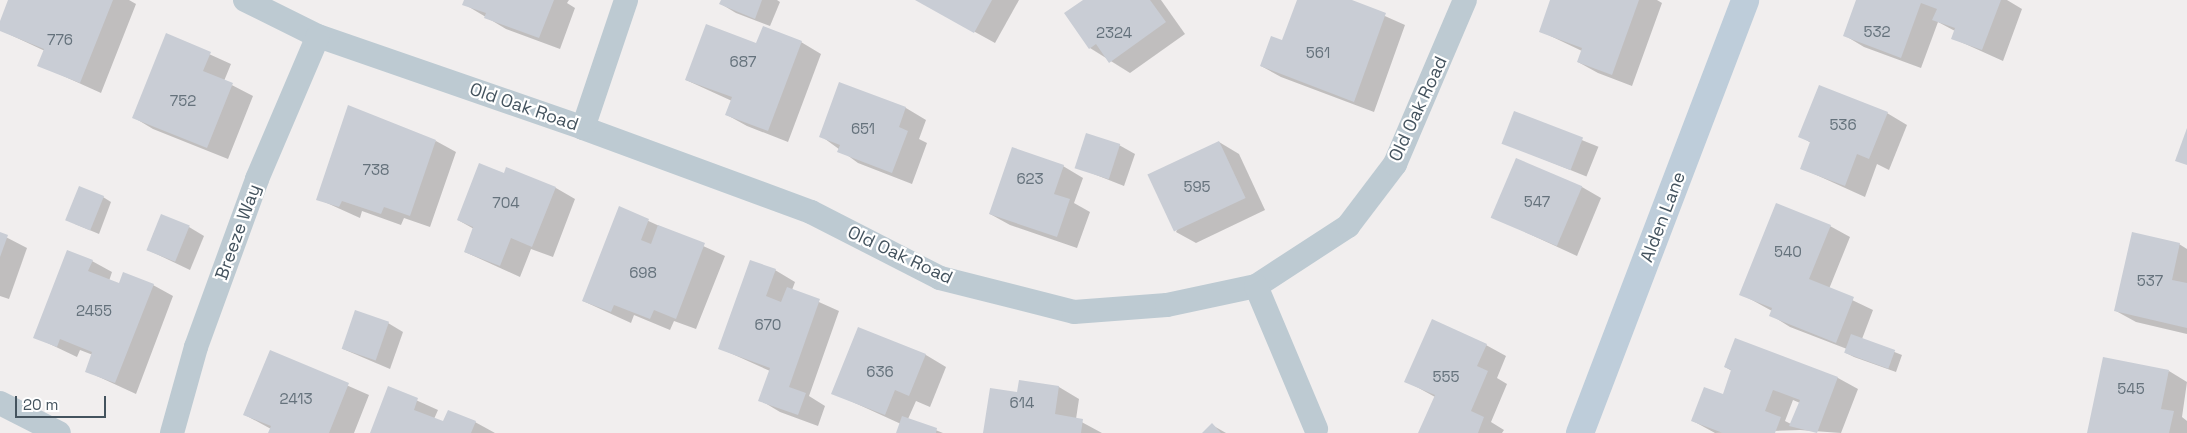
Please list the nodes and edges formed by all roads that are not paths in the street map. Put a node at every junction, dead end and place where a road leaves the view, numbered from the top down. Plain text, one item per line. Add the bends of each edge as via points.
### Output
1 (245, 0) edge
2 (626, 0) edge
3 (1465, 0) edge
4 (1745, 0) edge
5 (318, 36) junction
6 (583, 128) junction
7 (1256, 286) junction
8 (0, 403) edge
9 (1316, 430) dead end
10 (59, 433) edge
11 (172, 433) edge
12 (1580, 433) edge

1 - 5 street, Old Oak Road
2 - 6 street
3 - 7 street, Old Oak Road via 1395,164 1348,226
4 - 12 street, Alden Lane
5 - 6 street, Old Oak Road
5 - 11 street, Breeze Way via 257,179 196,347
6 - 7 street, Old Oak Road via 812,212 940,278 1074,312 1167,306
7 - 9 street
8 - 10 street

